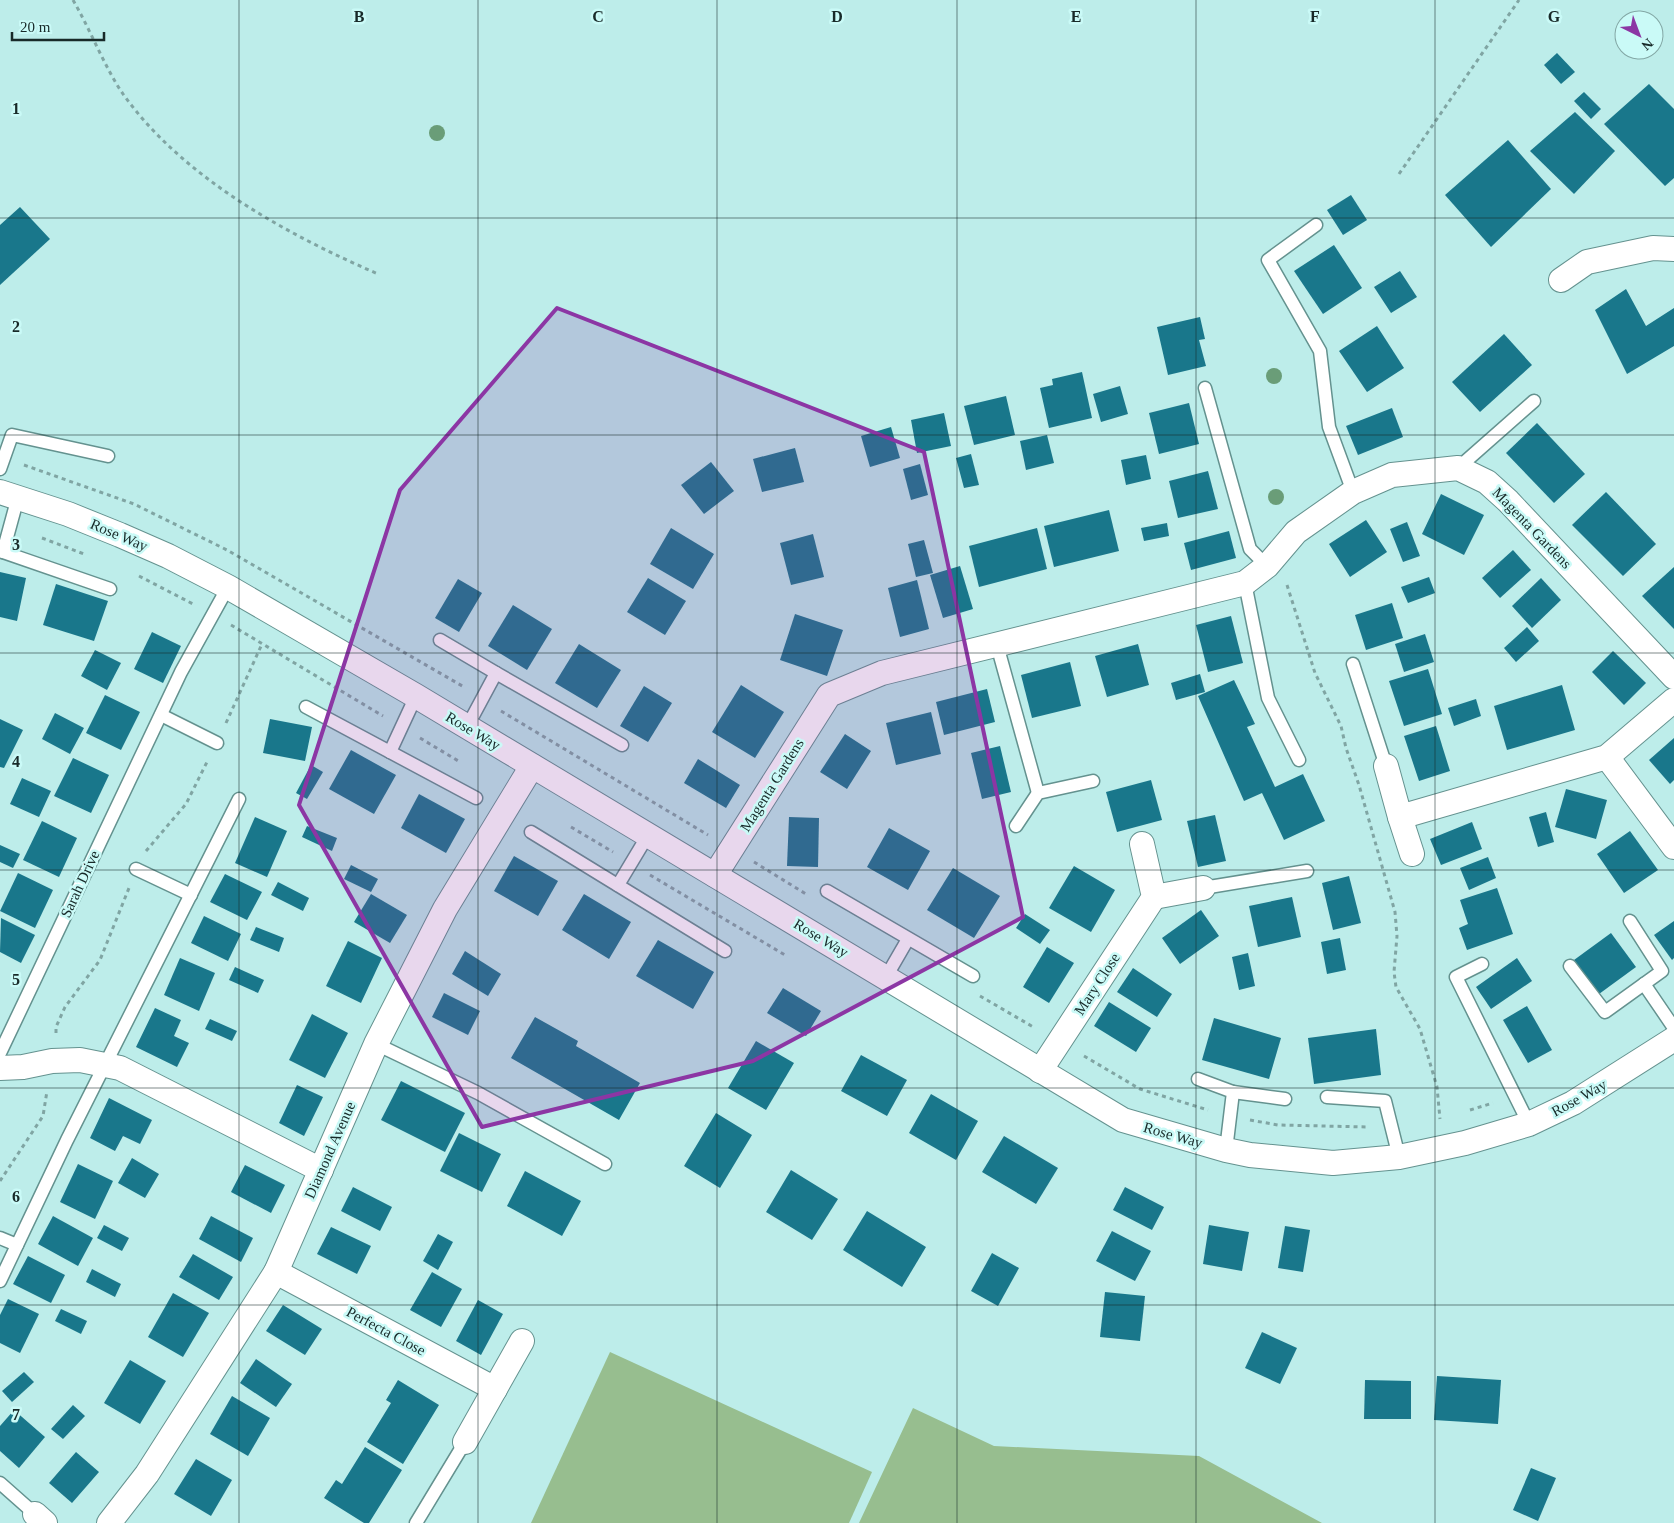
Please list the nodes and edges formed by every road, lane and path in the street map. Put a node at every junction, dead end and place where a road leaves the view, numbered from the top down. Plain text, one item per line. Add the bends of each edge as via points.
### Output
1 (73, 0) edge
2 (1519, 0) edge
3 (1399, 174) dead end
4 (1316, 225) dead end
5 (1674, 248) edge
6 (378, 274) dead end
7 (1560, 280) dead end
8 (1205, 388) dead end
9 (1534, 401) dead end
10 (108, 456) dead end
11 (1458, 468) junction
12 (0, 469) edge
13 (1353, 492) junction
14 (9, 494) edge
15 (2, 552) edge
16 (1267, 566) junction
17 (1245, 583) junction
18 (228, 587) junction
19 (110, 589) dead end
20 (440, 640) dead end
21 (262, 644) dead end
22 (997, 645) junction
23 (1353, 664) dead end
24 (496, 672) junction
25 (1674, 677) edge
26 (416, 696) junction
27 (1674, 700) edge
28 (306, 707) dead end
29 (161, 715) junction
30 (467, 727) junction
31 (217, 743) junction
32 (622, 745) dead end
33 (390, 752) junction
34 (1607, 757) junction
35 (1299, 760) dead end
36 (532, 766) junction
37 (1386, 766) joint
38 (1093, 781) dead end
39 (1038, 793) junction
40 (476, 798) dead end
41 (239, 799) dead end
42 (1400, 816) junction
43 (1016, 826) dead end
44 (531, 832) dead end
45 (648, 835) junction
46 (1142, 844) dead end
47 (1674, 847) edge
48 (1412, 854) dead end
49 (136, 869) junction
50 (1307, 871) dead end
51 (715, 875) junction
52 (618, 885) junction
53 (1203, 888) joint
54 (827, 891) dead end
55 (191, 895) junction
56 (1154, 897) junction
57 (1630, 921) dead end
58 (908, 939) junction
59 (725, 951) dead end
60 (1482, 964) dead end
61 (1570, 966) dead end
62 (973, 976) dead end
63 (886, 977) junction
64 (1644, 984) junction
65 (1674, 1028) edge
66 (1674, 1039) edge
67 (376, 1044) junction
68 (0, 1053) edge
69 (52, 1061) junction
70 (105, 1064) junction
71 (0, 1068) edge
72 (1040, 1071) junction
73 (1198, 1079) dead end
74 (1233, 1092) junction
75 (1327, 1098) dead end
76 (1285, 1099) dead end
77 (1440, 1119) dead end
78 (1529, 1124) junction
79 (1226, 1150) junction
80 (1399, 1157) junction
81 (604, 1164) dead end
82 (321, 1170) junction
83 (0, 1181) edge
84 (0, 1238) edge
85 (17, 1246) junction
86 (276, 1272) junction
87 (0, 1281) edge
88 (522, 1341) dead end
89 (495, 1389) junction
90 (465, 1442) joint
91 (0, 1483) edge
92 (40, 1518) edge
93 (109, 1523) edge
94 (416, 1523) edge

1 - 6 path via 123,94 173,150 230,197 336,256
2 - 3 path
4 - 13 lane via 1268,260 1320,350 1329,427
5 - 7 street via 1653,248 1587,262
8 - 16 lane via 1250,549
9 - 11 lane
10 - 12 lane via 12,435
11 - 13 street via 1392,475
11 - 25 street, Magenta Gardens via 1487,482 1508,501
13 - 16 street via 1296,532
14 - 15 lane
14 - 18 street, Rose Way via 120,535
15 - 19 lane
16 - 17 street
16 - 77 path via 1286,582 1314,673 1341,726 1395,912 1396,987 1420,1029 1437,1087
17 - 22 street
17 - 35 lane via 1268,698
18 - 26 street, Rose Way
18 - 29 lane, Sarah Drive
20 - 24 lane
21 - 31 path
22 - 39 lane
22 - 51 street, Magenta Gardens via 882,673 830,695
23 - 37 lane
24 - 30 lane
24 - 32 lane
26 - 30 street, Rose Way
26 - 33 lane
27 - 34 street
28 - 33 lane
29 - 31 lane
29 - 68 lane, Sarah Drive
30 - 36 street, Rose Way
31 - 49 path via 186,804 150,844
33 - 40 lane
34 - 42 street
34 - 47 street
36 - 45 street, Rose Way
36 - 67 street, Diamond Avenue via 445,909
37 - 42 street
38 - 39 lane
39 - 43 lane
41 - 55 lane
42 - 48 street
44 - 52 lane
45 - 51 street, Rose Way
45 - 52 lane
46 - 56 street
49 - 55 lane
49 - 69 path via 100,960 65,1007 56,1026
50 - 53 lane
51 - 63 street, Rose Way
52 - 59 lane
53 - 56 street
54 - 58 lane
55 - 70 lane
56 - 72 street, Mary Close
57 - 64 lane via 1662,971
58 - 62 lane
58 - 63 lane
60 - 78 lane via 1456,977
61 - 64 lane via 1605,1012
63 - 72 street, Rose Way
64 - 65 lane
66 - 78 street, Rose Way via 1573,1103
67 - 81 lane via 478,1093
67 - 82 street, Diamond Avenue
69 - 70 street via 80,1060
69 - 71 street
69 - 83 path via 43,1116
70 - 82 street via 120,1068
70 - 85 lane
72 - 79 street, Rose Way via 1123,1120
73 - 74 lane
74 - 76 lane
74 - 79 lane
75 - 80 lane via 1385,1101
78 - 80 street, Rose Way via 1465,1143
79 - 80 street, Rose Way via 1333,1163
82 - 86 street, Diamond Avenue
84 - 85 lane
85 - 87 lane
86 - 89 street, Perfecta Close
86 - 93 street, Diamond Avenue via 147,1474
88 - 89 street
89 - 90 street
90 - 94 lane
91 - 92 lane

